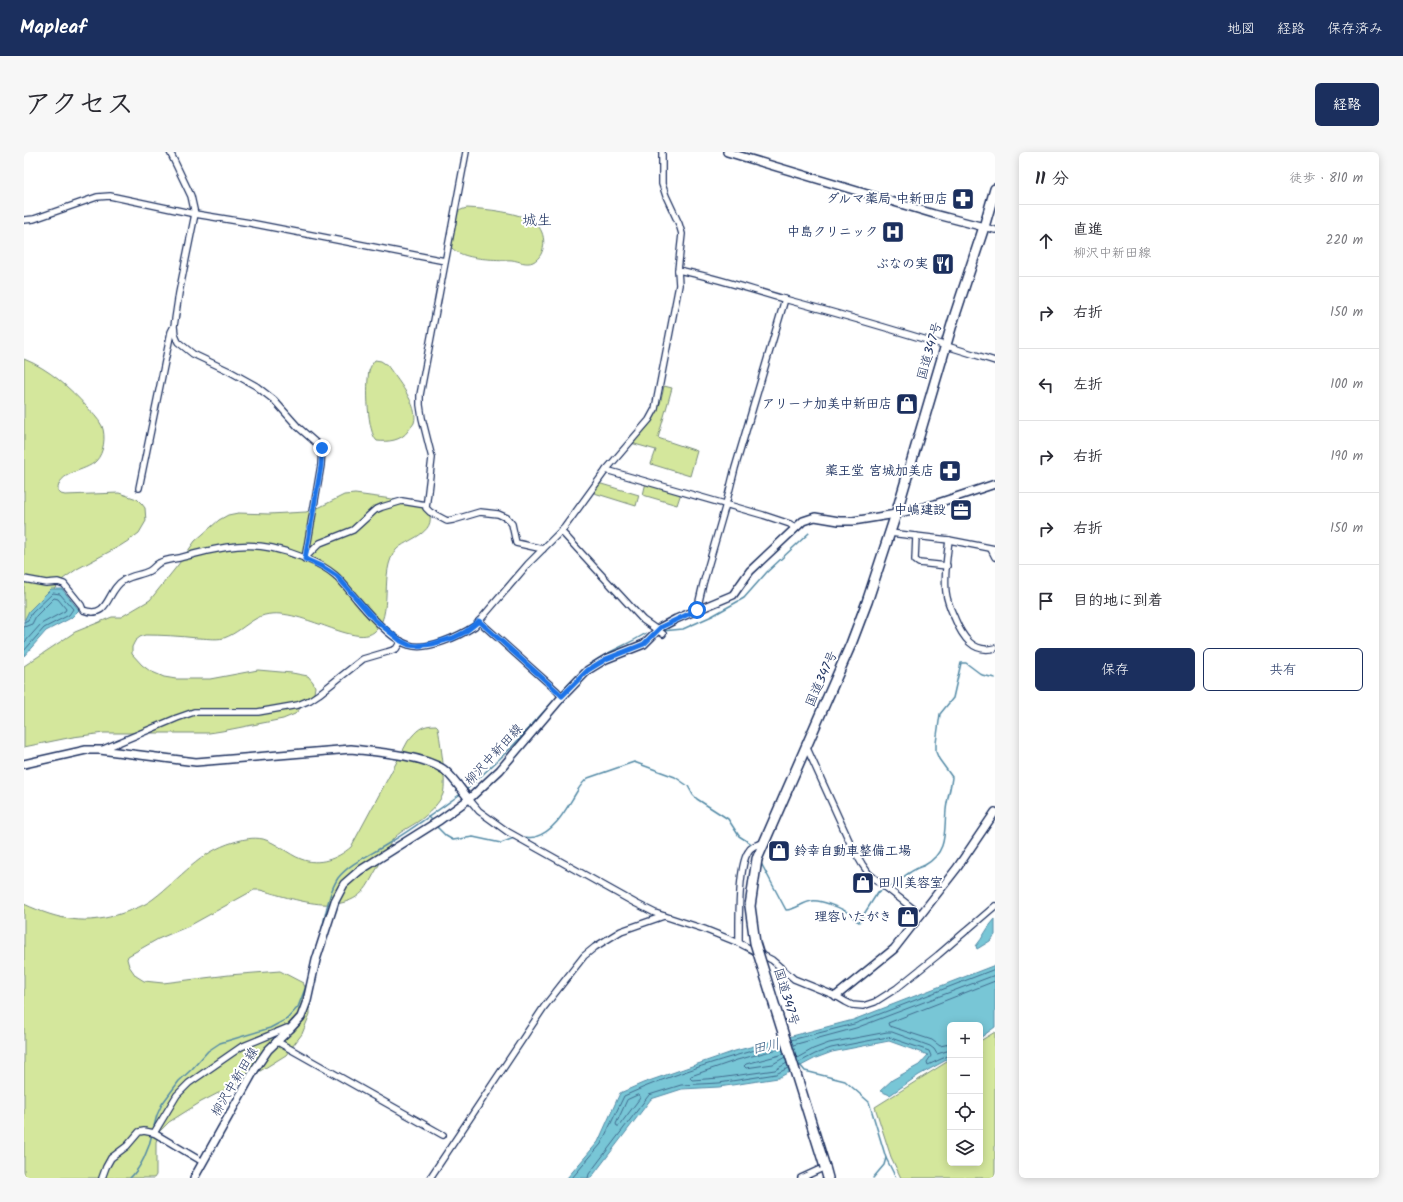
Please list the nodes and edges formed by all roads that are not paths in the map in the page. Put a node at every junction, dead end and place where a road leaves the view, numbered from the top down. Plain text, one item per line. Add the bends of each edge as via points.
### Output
1 (170, 152) edge
2 (466, 152) edge
3 (662, 152) edge
4 (727, 152) edge
5 (995, 189) edge
6 (195, 214) junction
7 (24, 220) edge
8 (984, 226) junction
9 (995, 230) edge
10 (445, 261) junction
11 (678, 270) junction
12 (785, 299) junction
13 (174, 326) junction
14 (945, 346) junction
15 (995, 361) edge
16 (606, 470) junction
17 (995, 484) edge
18 (139, 488) dead end
19 (726, 504) junction
20 (426, 505) junction
21 (896, 514) junction
22 (795, 528) junction
23 (561, 531) junction
24 (890, 533) junction
25 (916, 536) junction
26 (948, 540) junction
27 (543, 548) junction
28 (993, 549) edge
29 (995, 557) edge
30 (305, 559) junction
31 (947, 566) junction
32 (24, 579) edge
33 (697, 610) junction
34 (479, 621) junction
35 (660, 632) junction
36 (401, 641) junction
37 (995, 648) edge
38 (562, 696) junction
39 (806, 746) junction
40 (100, 750) junction
41 (24, 764) edge
42 (468, 797) junction
43 (995, 812) edge
44 (760, 844) junction
45 (995, 906) edge
46 (921, 915) junction
47 (665, 916) junction
48 (740, 943) junction
49 (836, 996) junction
50 (290, 1029) junction
51 (276, 1042) junction
52 (154, 1133) junction
53 (443, 1135) dead end
54 (204, 1162) junction
55 (825, 1167) junction
56 (102, 1178) edge
57 (194, 1178) edge
58 (430, 1178) edge
59 (801, 1178) edge
60 (828, 1178) edge

1 - 6 street via 191,196
2 - 10 street
3 - 11 street via 662,184 682,234
4 - 8 street via 934,214
5 - 8 highway, 国道347号
6 - 7 street via 110,196 97,197
6 - 10 street
6 - 13 street
8 - 9 street
8 - 14 highway, 国道347号
10 - 20 street via 420,395 432,458
11 - 12 street
11 - 16 street via 679,285 655,409 649,420
12 - 14 street
12 - 19 street
13 - 18 street
13 - 30 street via 178,342 184,348 256,386 274,400 294,424 322,448
14 - 15 street
14 - 21 highway, 国道347号
16 - 19 street
16 - 23 street
17 - 21 street, 柳沢中新田線
19 - 22 street via 790,524
19 - 33 street
20 - 27 street via 430,512 447,521 480,512 498,514 512,524 516,543
20 - 30 street via 402,501 375,510 353,530 320,543
21 - 22 street, 柳沢中新田線 via 853,521 815,517 803,521
21 - 24 highway, 国道347号
22 - 33 street, 柳沢中新田線 via 750,571 733,595
23 - 27 street
23 - 35 street via 643,620
24 - 25 street
24 - 39 highway, 国道347号 via 852,644
25 - 26 street
25 - 31 street via 915,560
26 - 28 street
26 - 31 street
27 - 34 street
28 - 29 street
30 - 32 street via 265,546 245,546 203,552 159,563 149,571 123,580 113,590 106,605 93,613 83,610 64,584
30 - 36 street via 337,576 375,620
31 - 37 street via 947,597 961,633 974,646 986,650
33 - 35 street, 柳沢中新田線 via 676,619
34 - 36 street via 459,636 432,644 417,646
34 - 38 street
35 - 38 street, 柳沢中新田線 via 644,644 606,659 588,670
36 - 40 street via 392,650 363,659 319,694 298,705 258,712 194,712
38 - 42 street, 柳沢中新田線 via 500,770
39 - 44 highway, 国道347号
39 - 46 street via 851,845 869,874
40 - 41 street via 79,751
40 - 42 street via 196,762 350,749 374,752 432,763 445,770
42 - 47 street via 480,811 508,832 635,903
42 - 50 street, 柳沢中新田線 via 440,820 359,871 344,884 335,901 316,960 307,1001 301,1017
43 - 46 street
44 - 48 street via 749,850 746,857 742,878
44 - 55 highway, 国道347号, bridge via 750,906 755,943
45 - 49 street via 897,988 875,1002 858,1006
46 - 49 street via 894,949
47 - 48 street
47 - 58 street via 621,931 595,947 579,962 544,1007
48 - 49 street via 772,960 794,980
50 - 51 street, 柳沢中新田線
50 - 52 street via 241,1047 190,1083 177,1095
51 - 53 street
51 - 54 street, 柳沢中新田線 via 254,1069
52 - 54 street
52 - 56 street via 139,1132 123,1150 111,1158
54 - 57 street, 柳沢中新田線
55 - 59 street
55 - 60 highway, 国道347号

